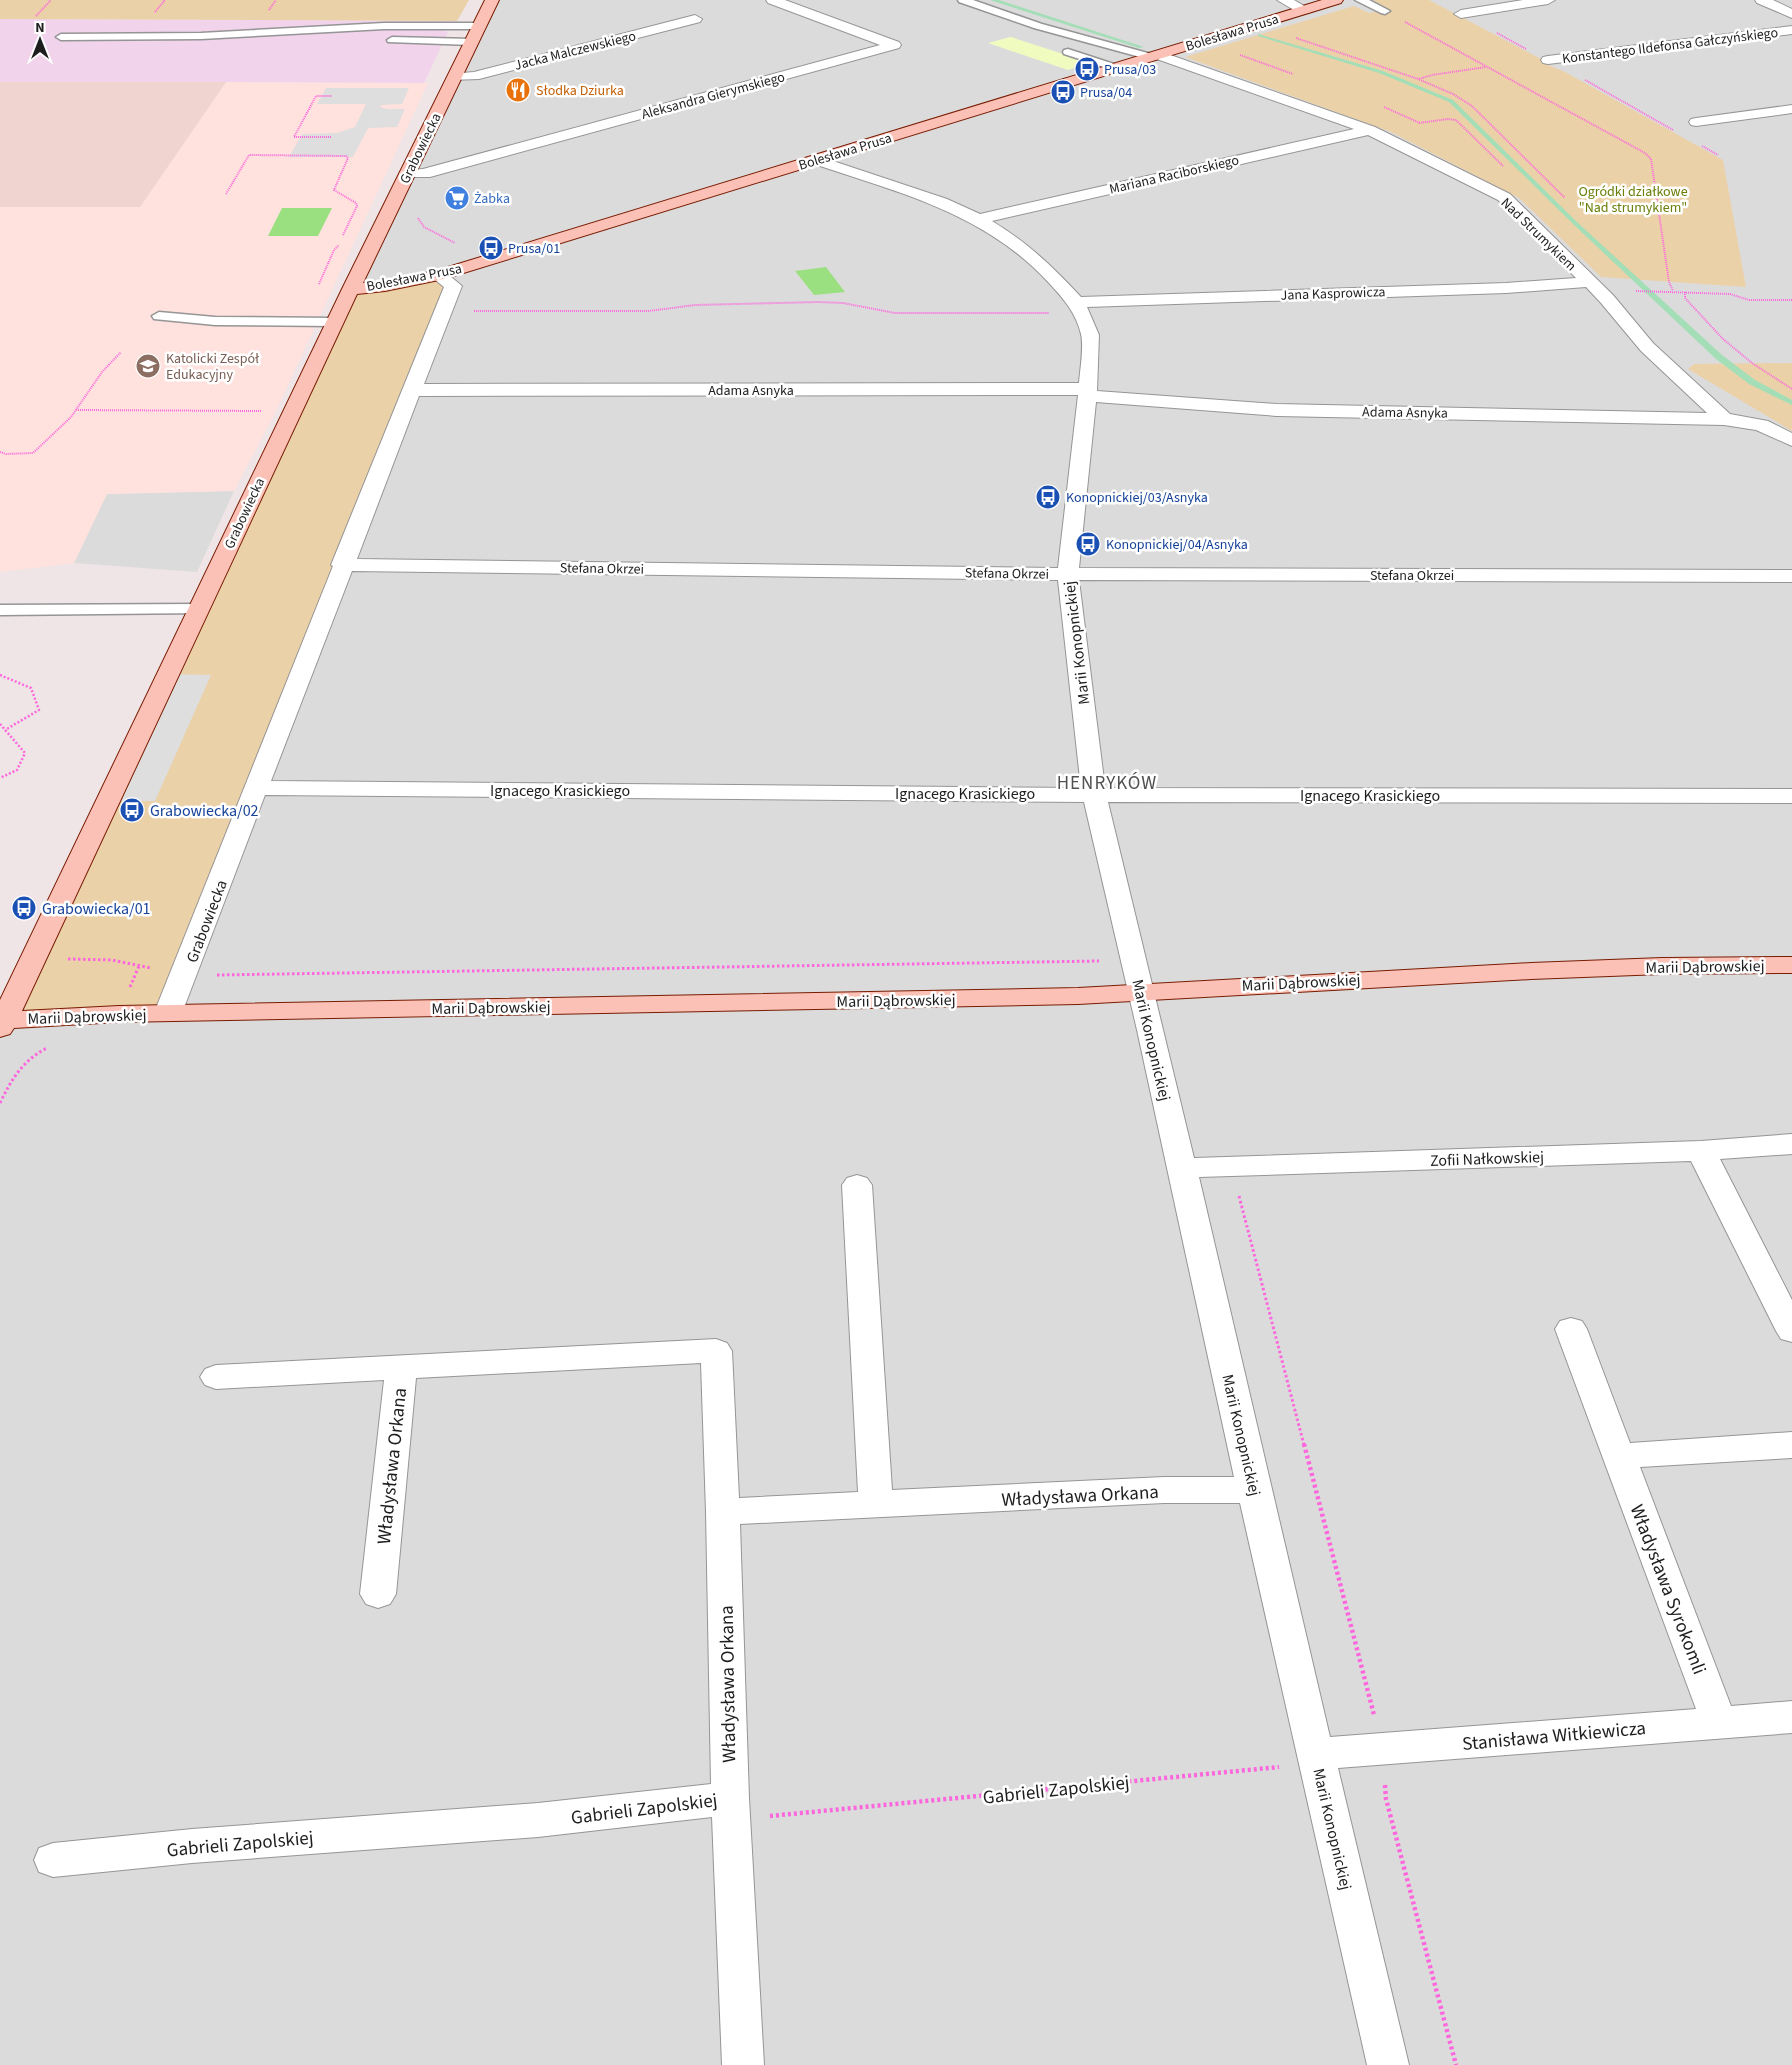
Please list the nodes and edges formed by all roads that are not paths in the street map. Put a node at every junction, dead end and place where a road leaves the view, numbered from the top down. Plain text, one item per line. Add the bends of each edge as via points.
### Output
1 (492, 0) edge
2 (773, 0) edge
3 (963, 0) edge
4 (1284, 0) edge
5 (1336, 0) edge
6 (1360, 0) edge
7 (1548, 0) edge
8 (1762, 0) edge
9 (1304, 10) junction
10 (1385, 11) road end
11 (1461, 14) dead end
12 (1792, 14) edge
13 (695, 20) dead end
14 (480, 26) junction
15 (330, 29) junction
16 (1792, 30) edge
17 (61, 37) dead end
18 (472, 42) junction
19 (1068, 52) dead end
20 (1155, 56) junction
21 (1548, 60) dead end
22 (1116, 68) junction
23 (455, 77) junction
24 (1792, 108) edge
25 (1696, 122) dead end
26 (1372, 131) junction
27 (816, 160) junction
28 (407, 174) junction
29 (978, 219) junction
30 (438, 275) junction
31 (1590, 282) junction
32 (351, 289) junction
33 (1076, 302) junction
34 (159, 316) dead end
35 (335, 322) junction
36 (413, 390) junction
37 (1088, 393) junction
38 (1724, 419) junction
39 (1792, 440) edge
40 (342, 566) junction
41 (1068, 574) junction
42 (1792, 576) edge
43 (199, 609) junction
44 (0, 610) edge
45 (258, 788) junction
46 (1094, 794) junction
47 (1792, 796) edge
48 (1792, 965) edge
49 (1141, 991) junction
50 (168, 1013) junction
51 (1, 1023) edge
52 (1792, 1144) edge
53 (1701, 1151) junction
54 (1181, 1168) junction
55 (857, 1185) dead end
56 (1571, 1329) dead end
57 (1792, 1331) edge
58 (401, 1367) junction
59 (216, 1377) dead end
60 (1792, 1445) edge
61 (1619, 1456) junction
62 (1254, 1490) junction
63 (876, 1504) junction
64 (723, 1512) junction
65 (378, 1594) dead end
66 (1792, 1717) edge
67 (1719, 1722) junction
68 (1316, 1754) junction
69 (730, 1798) junction
70 (53, 1860) dead end
71 (743, 2065) edge
72 (1388, 2065) edge

1 - 14 street, Grabowiecka
2 - 28 street, Aleksandra Gierymskiego via 894,45 424,174
3 - 20 lane via 1038,26
4 - 9 street
5 - 9 street, Bolesława Prusa
6 - 10 lane
7 - 11 street
8 - 12 street
9 - 20 street, Bolesława Prusa
13 - 23 street, Jacka Malczewskiego via 474,76
14 - 15 lane
14 - 18 street, Grabowiecka
15 - 17 lane via 201,36
15 - 18 lane via 386,40
16 - 21 street, Konstantego Ildefonsa Gałczyńskiego
18 - 23 street, Grabowiecka
19 - 22 lane
20 - 22 street, Bolesława Prusa
20 - 26 street, Nad Strumykiem
22 - 27 street, Bolesława Prusa
23 - 28 street, Grabowiecka
24 - 25 street
26 - 29 street, Mariana Raciborskiego
26 - 31 street, Nad Strumykiem via 1504,197
27 - 29 street, Marii Konopnickiej via 941,202
27 - 30 street, Bolesława Prusa
28 - 32 street, Grabowiecka
29 - 33 street, Marii Konopnickiej via 1026,252
30 - 32 street, Bolesława Prusa
30 - 36 street, Grabowiecka via 453,286
31 - 33 street, Jana Kasprowicza
31 - 38 street, Nad Strumykiem via 1647,347
32 - 35 street, Grabowiecka
33 - 37 street, Marii Konopnickiej via 1090,335
34 - 35 lane via 216,321
35 - 43 street, Grabowiecka
36 - 37 street, Adama Asnyka
36 - 40 street, Grabowiecka
37 - 38 street, Adama Asnyka via 1277,410
37 - 41 street, Marii Konopnickiej
38 - 39 street via 1761,425
40 - 41 street, Stefana Okrzei
40 - 45 street, Grabowiecka
41 - 42 street, Stefana Okrzei
41 - 46 street, Marii Konopnickiej
43 - 44 lane
43 - 51 street, Grabowiecka
45 - 46 street, Ignacego Krasickiego
45 - 50 street, Grabowiecka
46 - 47 street, Ignacego Krasickiego
46 - 49 street, Marii Konopnickiej
48 - 49 street, Marii Dąbrowskiej via 1544,970
49 - 50 street, Marii Dąbrowskiej via 1078,996
49 - 54 street, Marii Konopnickiej
50 - 51 street, Marii Dąbrowskiej
52 - 53 street, Zofii Nałkowskiej
53 - 54 street, Zofii Nałkowskiej
53 - 57 street
54 - 62 street, Marii Konopnickiej
55 - 63 street
56 - 61 street, Władysława Syrokomli
58 - 59 street, Władysława Orkana
58 - 64 street, Władysława Orkana via 716,1351
58 - 65 street, Władysława Orkana
60 - 61 street
61 - 67 street, Władysława Syrokomli
62 - 63 street, Władysława Orkana via 1164,1490
62 - 68 street, Marii Konopnickiej
63 - 64 street, Władysława Orkana
64 - 69 street, Władysława Orkana
66 - 67 street, Stanisława Witkiewicza
67 - 68 street, Stanisława Witkiewicza
68 - 72 street, Marii Konopnickiej
69 - 70 street, Gabrieli Zapolskiej via 538,1820 192,1846
69 - 71 street, Władysława Orkana

